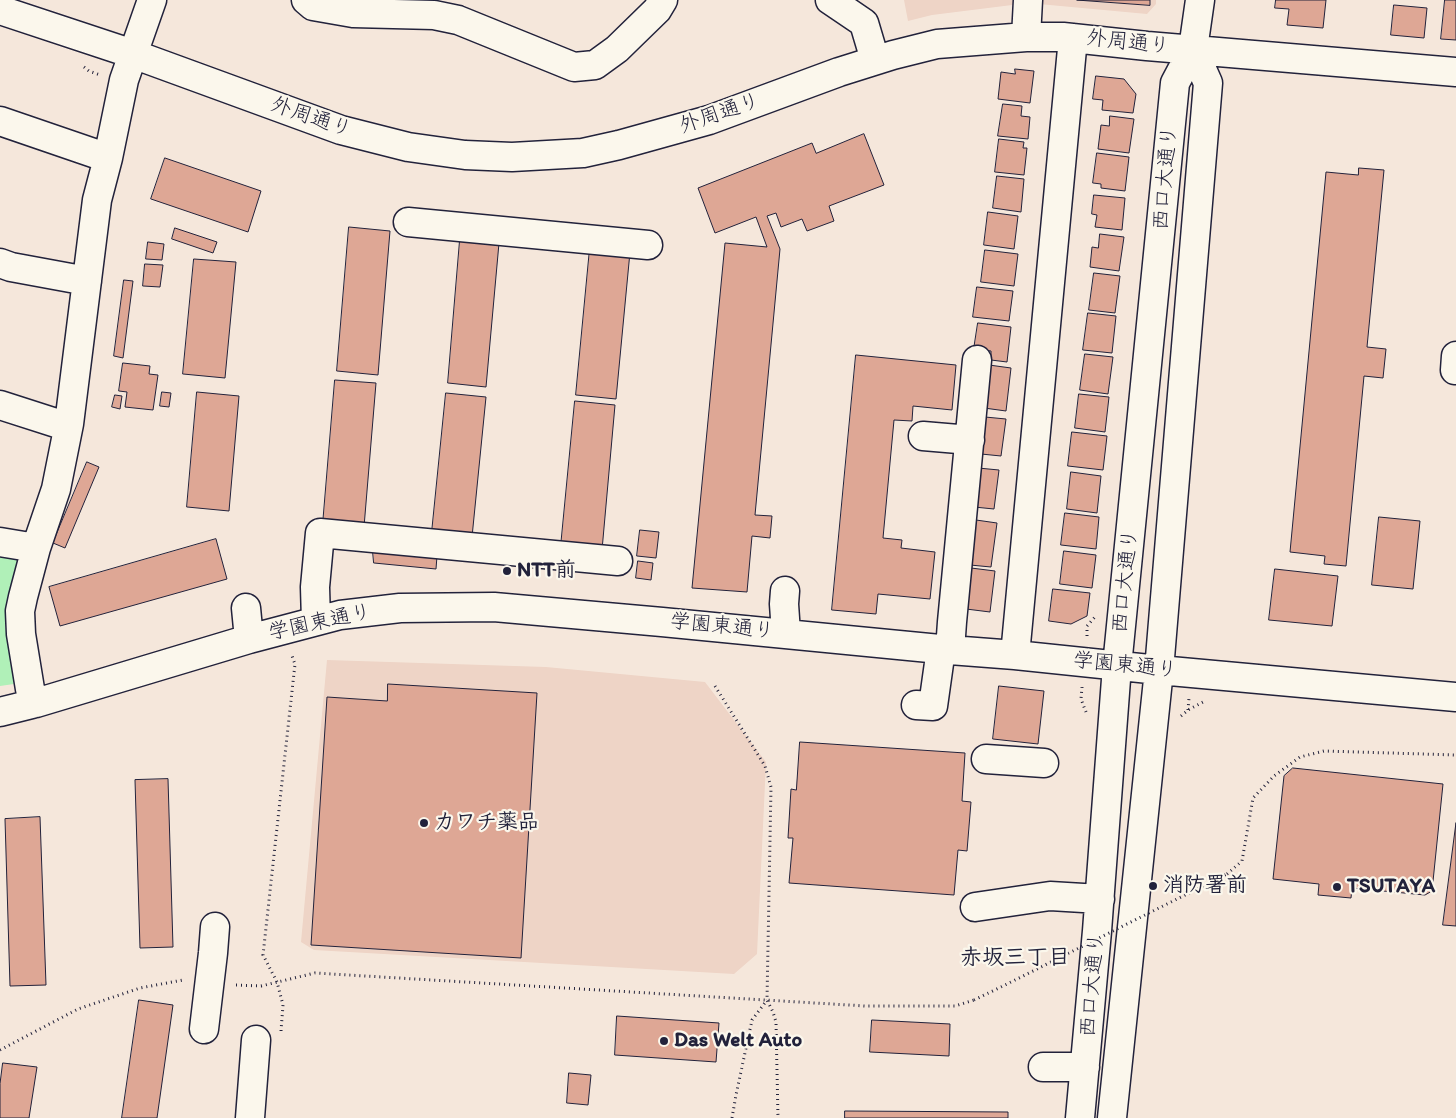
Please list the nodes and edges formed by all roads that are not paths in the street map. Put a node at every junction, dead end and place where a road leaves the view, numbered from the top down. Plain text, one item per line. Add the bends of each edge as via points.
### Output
1 (152, 0) edge
2 (306, 0) edge
3 (664, 0) edge
4 (830, 0) edge
5 (1028, 0) edge
6 (1200, 0) edge
7 (355, 6) edge
8 (0, 10) edge
9 (1026, 37) junction
10 (1073, 38) junction
11 (1193, 49) junction
12 (133, 54) junction
13 (875, 60) junction
14 (1456, 72) edge
15 (0, 121) edge
16 (108, 158) junction
17 (408, 222) dead end
18 (648, 245) dead end
19 (0, 263) edge
20 (87, 281) junction
21 (1456, 356) edge
22 (978, 360) dead end
23 (1456, 370) edge
24 (0, 404) edge
25 (69, 424) junction
26 (923, 436) dead end
27 (970, 440) junction
28 (0, 542) edge
29 (36, 548) junction
30 (618, 561) dead end
31 (786, 591) dead end
32 (246, 608) dead end
33 (316, 622) junction
34 (786, 634) junction
35 (249, 639) junction
36 (945, 650) junction
37 (1015, 655) junction
38 (1118, 666) junction
39 (1159, 670) junction
40 (1456, 697) edge
41 (36, 703) junction
42 (916, 704) dead end
43 (0, 712) edge
44 (986, 759) dead end
45 (1044, 763) dead end
46 (1100, 899) junction
47 (975, 907) dead end
48 (215, 927) dead end
49 (204, 1029) dead end
50 (268, 1037) road end
51 (1086, 1067) junction
52 (1043, 1068) dead end
53 (250, 1118) edge
54 (1080, 1118) edge
55 (1112, 1118) edge

1 - 12 street
2 - 7 street via 313,6
3 - 7 street via 617,49 595,65 574,67 458,20
4 - 13 street via 864,23
5 - 9 street
6 - 11 street, 西口大通り
8 - 12 street, 外周通り
9 - 10 street, 外周通り
9 - 13 street, 外周通り via 937,44
10 - 11 street, 外周通り
10 - 37 street
11 - 14 street, 外周通り
11 - 38 street, 西口大通り via 1175,83
11 - 39 street, 西口大通り via 1208,83
12 - 13 street, 外周通り via 341,130 408,147 465,155 512,157 583,153 665,132 709,120
12 - 16 street via 124,80
15 - 16 street
16 - 20 street via 97,200
17 - 18 street
19 - 20 street
20 - 25 street
21 - 23 street
22 - 27 street
24 - 25 street via 56,423
25 - 29 street via 56,489
26 - 27 street
27 - 36 street via 952,622
28 - 29 street
29 - 41 street via 20,611 20,634 30,689
30 - 33 street via 320,533 315,587
31 - 34 street
32 - 35 street
33 - 34 street, 学園東通り via 340,615 400,608 494,607
33 - 35 street, 学園東通り
34 - 36 street, 学園東通り
35 - 41 street, 学園東通り
36 - 37 street, 学園東通り
36 - 42 street via 933,706
37 - 38 street, 学園東通り
38 - 39 street, 学園東通り
38 - 46 street, 西口大通り
39 - 40 street, 学園東通り
39 - 55 street, 西口大通り
41 - 43 street, 学園東通り
44 - 45 street
46 - 47 street via 1050,896
46 - 51 street, 西口大通り
48 - 49 street
50 - 53 street
51 - 52 street
51 - 54 street, 西口大通り

